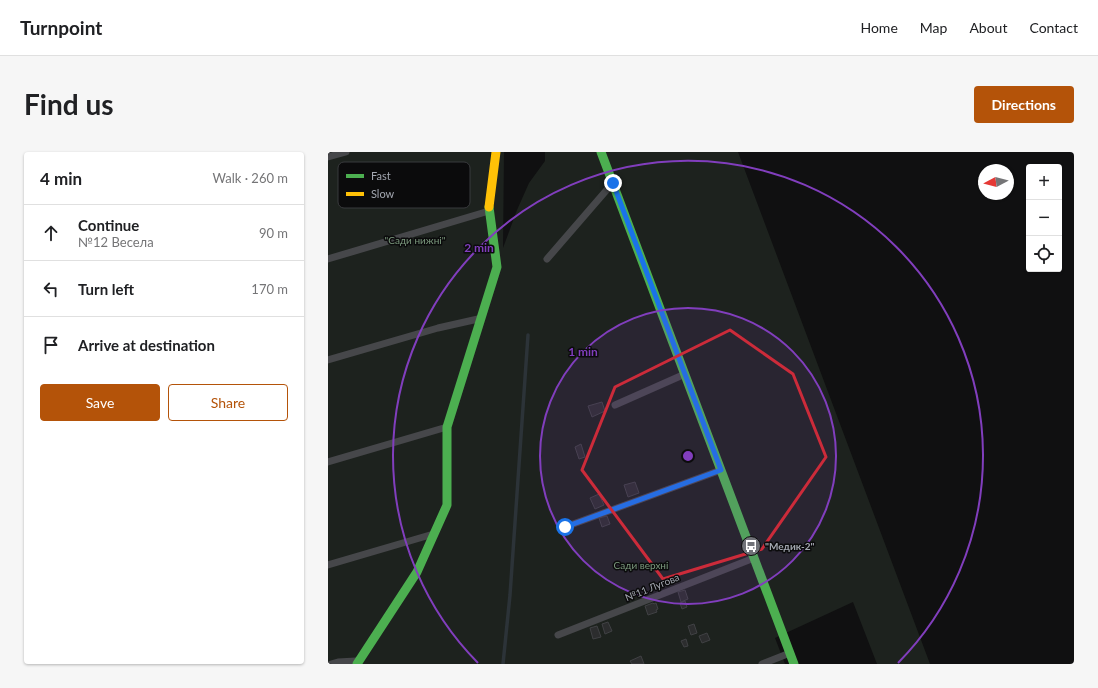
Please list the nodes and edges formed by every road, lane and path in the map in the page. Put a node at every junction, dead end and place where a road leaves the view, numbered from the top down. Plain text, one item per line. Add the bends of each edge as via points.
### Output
1 (346, 152) edge
2 (496, 152) edge
3 (601, 152) edge
4 (328, 157) edge
5 (613, 183) junction
6 (489, 211) junction
7 (328, 259) edge
8 (547, 259) dead end
9 (481, 318) junction
10 (328, 360) edge
11 (685, 374) junction
12 (615, 405) dead end
13 (447, 427) junction
14 (328, 462) edge
15 (721, 470) junction
16 (565, 527) dead end
17 (434, 534) junction
18 (754, 558) junction
19 (328, 565) edge
20 (558, 635) dead end
21 (790, 652) junction
22 (358, 663) edge
23 (331, 664) edge
24 (762, 664) edge
25 (794, 664) edge

1 - 4 lane
2 - 6 street
3 - 5 street
5 - 8 lane
5 - 11 street
6 - 7 lane
6 - 9 street via 497,266
9 - 10 lane
9 - 13 street
11 - 12 lane
11 - 15 street
13 - 14 lane
13 - 17 street via 447,504
15 - 16 lane
15 - 18 street
17 - 19 lane
17 - 22 street via 417,572
18 - 20 lane, №11 Лугова
18 - 21 street
21 - 24 lane
21 - 25 street
22 - 23 lane

